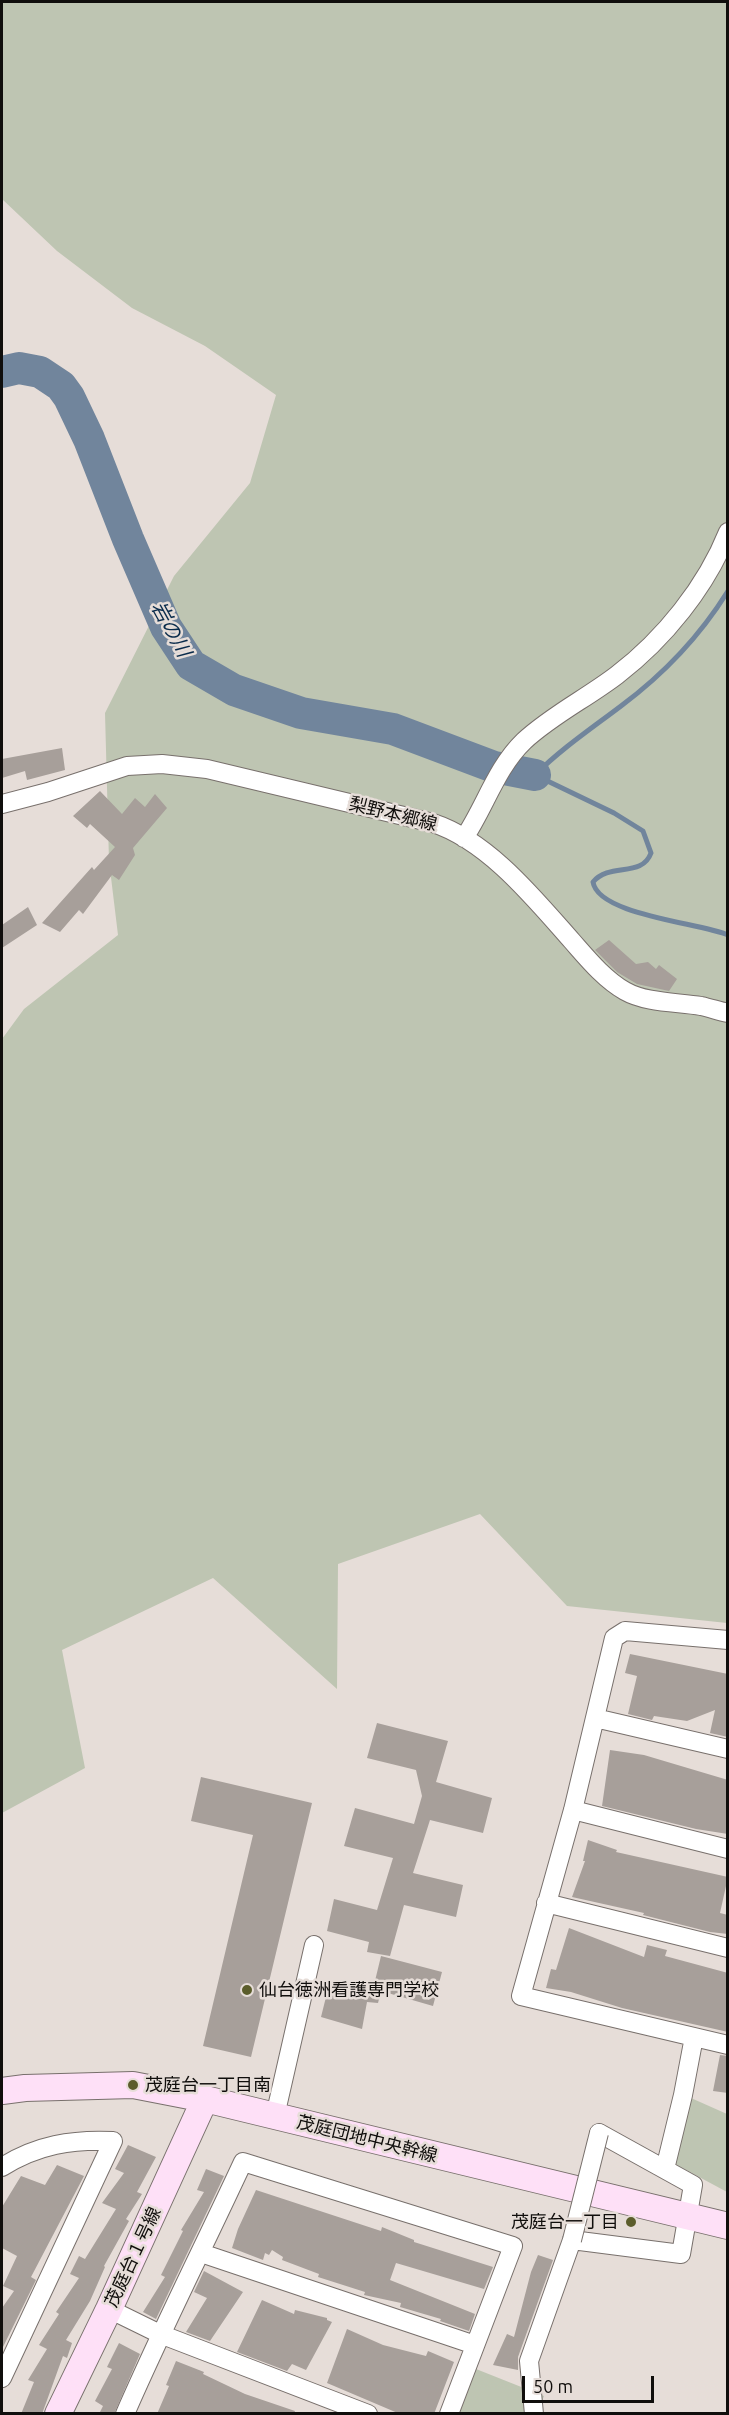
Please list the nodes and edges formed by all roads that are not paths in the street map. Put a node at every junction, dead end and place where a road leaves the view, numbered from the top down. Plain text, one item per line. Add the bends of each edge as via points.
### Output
1 (728, 532) edge
2 (2, 804) edge
3 (464, 838) junction
4 (728, 1013) edge
5 (728, 1640) edge
6 (595, 1718) junction
7 (728, 1749) edge
8 (573, 1810) junction
9 (728, 1849) edge
10 (546, 1904) junction
11 (314, 1945) dead end
12 (728, 1948) edge
13 (694, 2037) junction
14 (728, 2045) edge
15 (2, 2091) edge
16 (205, 2099) junction
17 (275, 2116) junction
18 (2, 2167) edge
19 (665, 2169) junction
20 (688, 2218) junction
21 (728, 2226) edge
22 (572, 2240) junction
23 (201, 2253) junction
24 (109, 2309) junction
25 (160, 2334) junction
26 (475, 2345) junction
27 (2, 2378) edge
28 (58, 2414) edge
29 (125, 2414) edge
30 (369, 2414) edge
31 (449, 2414) edge
32 (534, 2414) edge

1 - 3 street via 698,589 654,642 619,674 523,742
2 - 3 street, 梨野本郷線 via 127,766 162,764 207,769 305,792 433,824
3 - 4 street, 梨野本郷線 via 528,892 589,961 626,992
5 - 6 street via 625,1631 614,1638
6 - 7 street
6 - 8 street
8 - 9 street
8 - 10 street
10 - 12 street
10 - 13 street via 520,1996
11 - 17 street
13 - 14 street
13 - 19 street
15 - 16 street, 茂庭団地中央幹線 via 133,2085
16 - 17 street, 茂庭団地中央幹線
16 - 24 street, 茂庭台１号線
17 - 20 street, 茂庭団地中央幹線
18 - 27 street via 48,2146 82,2139 113,2141
19 - 20 street via 693,2185
19 - 22 street, bridge via 599,2133
20 - 21 street, 茂庭団地中央幹線
20 - 22 street via 681,2254
22 - 32 street via 529,2361
23 - 25 street
23 - 26 street
23 - 26 street via 243,2162 513,2246
24 - 25 street
24 - 28 street, 茂庭台１号線
25 - 29 street
25 - 30 street
26 - 31 street

